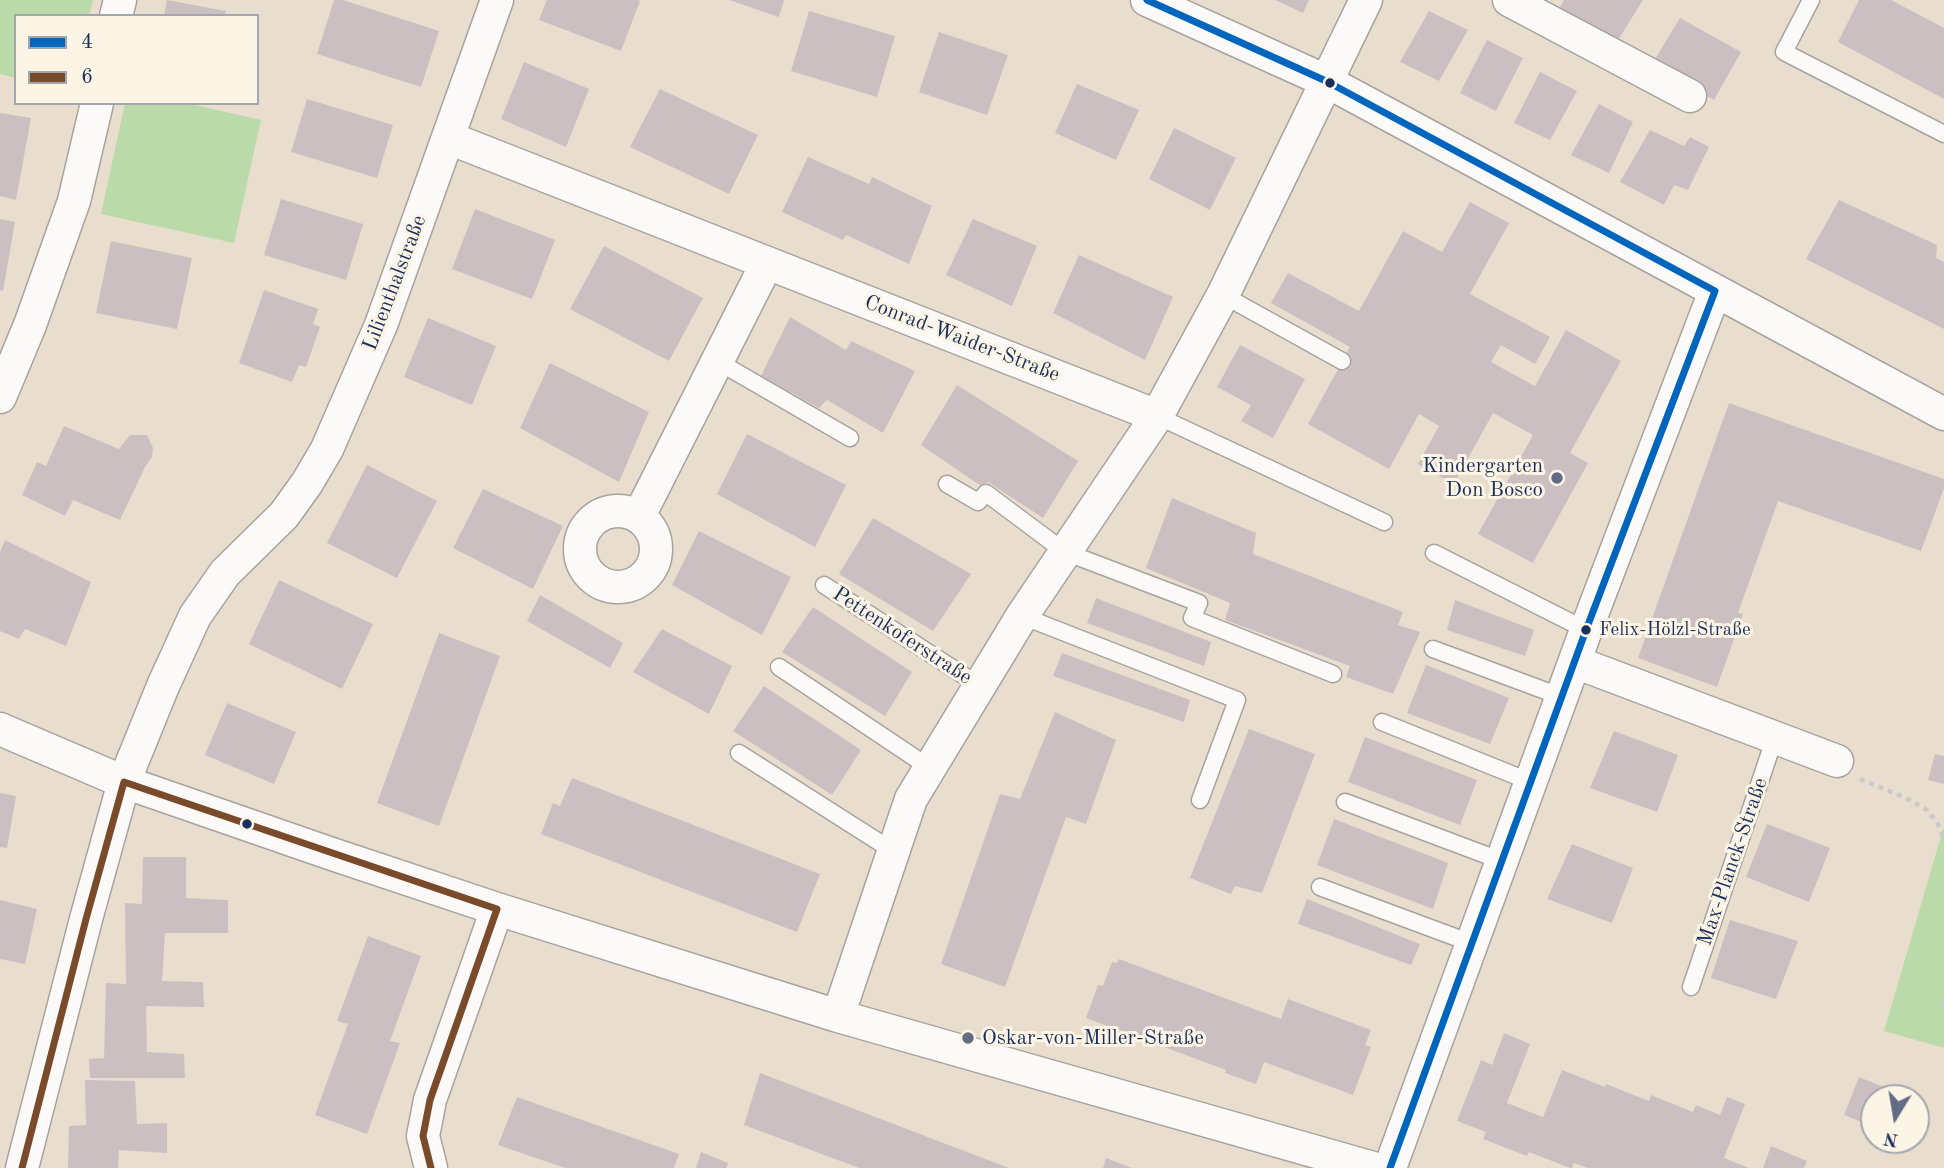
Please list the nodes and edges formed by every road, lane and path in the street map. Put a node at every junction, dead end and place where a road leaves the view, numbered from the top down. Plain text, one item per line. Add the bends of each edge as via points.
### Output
1 (497, 0) edge
2 (1147, 0) edge
3 (1366, 0) edge
4 (1509, 0) edge
5 (1811, 0) edge
6 (1326, 81) junction
7 (1690, 96) dead end
8 (97, 105) edge
9 (1944, 134) edge
10 (449, 138) junction
11 (767, 263) junction
12 (1715, 291) junction
13 (1223, 295) junction
14 (717, 361) junction
15 (1342, 361) dead end
16 (0, 397) edge
17 (1944, 414) edge
18 (1157, 416) junction
19 (850, 438) dead end
20 (947, 484) dead end
21 (639, 516) dead end
22 (1384, 522) dead end
23 (1065, 552) junction
24 (1434, 553) dead end
25 (824, 585) dead end
26 (1022, 616) junction
27 (1586, 630) junction
28 (1433, 649) dead end
29 (1575, 662) junction
30 (779, 667) dead end
31 (1333, 674) dead end
32 (980, 686) junction
33 (1562, 697) junction
34 (1382, 722) dead end
35 (0, 729) edge
36 (1775, 737) junction
37 (739, 753) dead end
38 (1837, 761) joint
39 (930, 768) junction
40 (124, 782) junction
41 (1531, 782) junction
42 (1200, 800) dead end
43 (1345, 802) dead end
44 (1944, 839) edge
45 (893, 851) junction
46 (1502, 861) junction
47 (1320, 887) dead end
48 (497, 909) junction
49 (1471, 943) junction
50 (1691, 987) dead end
51 (838, 1016) junction
52 (22, 1168) edge
53 (431, 1168) edge
54 (1373, 1168) edge
55 (1390, 1168) edge

1 - 10 street, Lilienthalstraße
2 - 6 street
3 - 6 street, Pettenkoferstraße
4 - 7 street
5 - 9 lane via 1784,52
6 - 12 street
6 - 13 street, Pettenkoferstraße
8 - 16 street via 74,201
10 - 11 street, Conrad-Waider-Straße
10 - 40 street, Lilienthalstraße via 381,325 327,449 284,515 225,573 195,616
11 - 14 street
11 - 18 street, Conrad-Waider-Straße
12 - 17 street
12 - 27 street
13 - 15 lane
13 - 18 street, Pettenkoferstraße
14 - 19 lane
14 - 21 street
18 - 22 lane
18 - 23 street, Pettenkoferstraße
20 - 23 lane via 978,502 986,494
23 - 26 street, Pettenkoferstraße
23 - 31 lane via 1199,603 1192,618
24 - 27 lane
25 - 32 lane, Pettenkoferstraße
26 - 32 street, Pettenkoferstraße
26 - 42 lane via 1237,701
27 - 29 street
28 - 33 lane
29 - 33 street
29 - 36 street
30 - 39 lane
32 - 39 street, Pettenkoferstraße
33 - 41 street
34 - 41 lane
35 - 40 street
36 - 38 street
36 - 50 lane, Max-Planck-Straße
37 - 45 lane
38 - 44 path via 1861,780 1927,810
39 - 45 street, Pettenkoferstraße via 911,799
40 - 48 street
40 - 52 street, Lilienthalstraße
41 - 46 street
43 - 46 lane
45 - 51 street, Pettenkoferstraße
46 - 49 street
47 - 49 lane
48 - 51 street
48 - 53 street via 430,1100 423,1136
49 - 55 street
51 - 54 street

